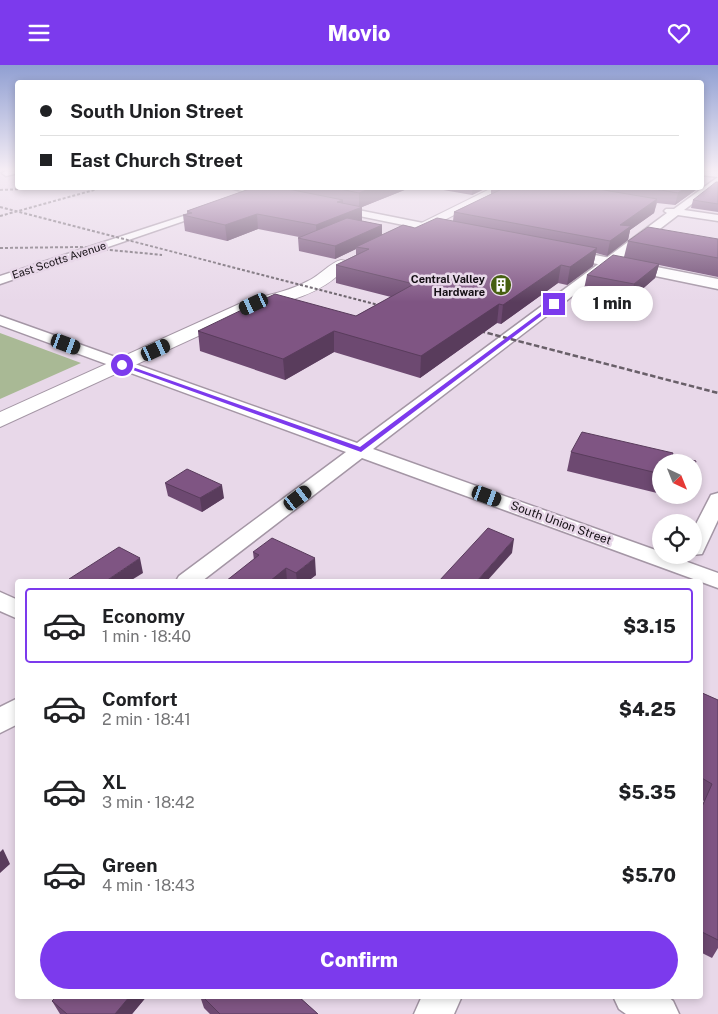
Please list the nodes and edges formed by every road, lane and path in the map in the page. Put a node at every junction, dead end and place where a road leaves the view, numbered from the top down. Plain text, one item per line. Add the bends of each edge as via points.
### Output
1 (200, 213) edge
2 (361, 213) edge
3 (448, 213) edge
4 (666, 213) edge
5 (685, 213) edge
6 (718, 218) edge
7 (423, 225) junction
8 (451, 231) edge
9 (390, 241) edge
10 (545, 249) edge
11 (357, 256) edge
12 (610, 262) junction
13 (0, 280) edge
14 (718, 283) edge
15 (0, 320) edge
16 (122, 365) junction
17 (0, 420) edge
18 (361, 450) junction
19 (718, 499) edge
20 (702, 532) edge
21 (652, 551) edge
22 (689, 564) edge
23 (190, 579) edge
24 (718, 581) edge
25 (0, 600) edge
26 (15, 609) edge
27 (15, 711) edge
28 (0, 722) edge
29 (441, 999) edge
30 (637, 999) edge
31 (433, 1014) edge
32 (660, 1014) edge

1 - 13 street, East Scotts Avenue
2 - 7 street
3 - 7 main road
4 - 12 street
5 - 6 street
7 - 8 street
7 - 9 main road
10 - 12 street
11 - 16 main road via 341,264 335,273 286,296 254,304
12 - 14 street
12 - 18 street
15 - 16 street, South Union Street
16 - 17 main road
16 - 18 street, South Union Street
18 - 21 street, South Union Street
18 - 23 street
19 - 20 street
22 - 24 street, South Union Street
25 - 26 street
27 - 28 street
29 - 31 street
30 - 32 street

